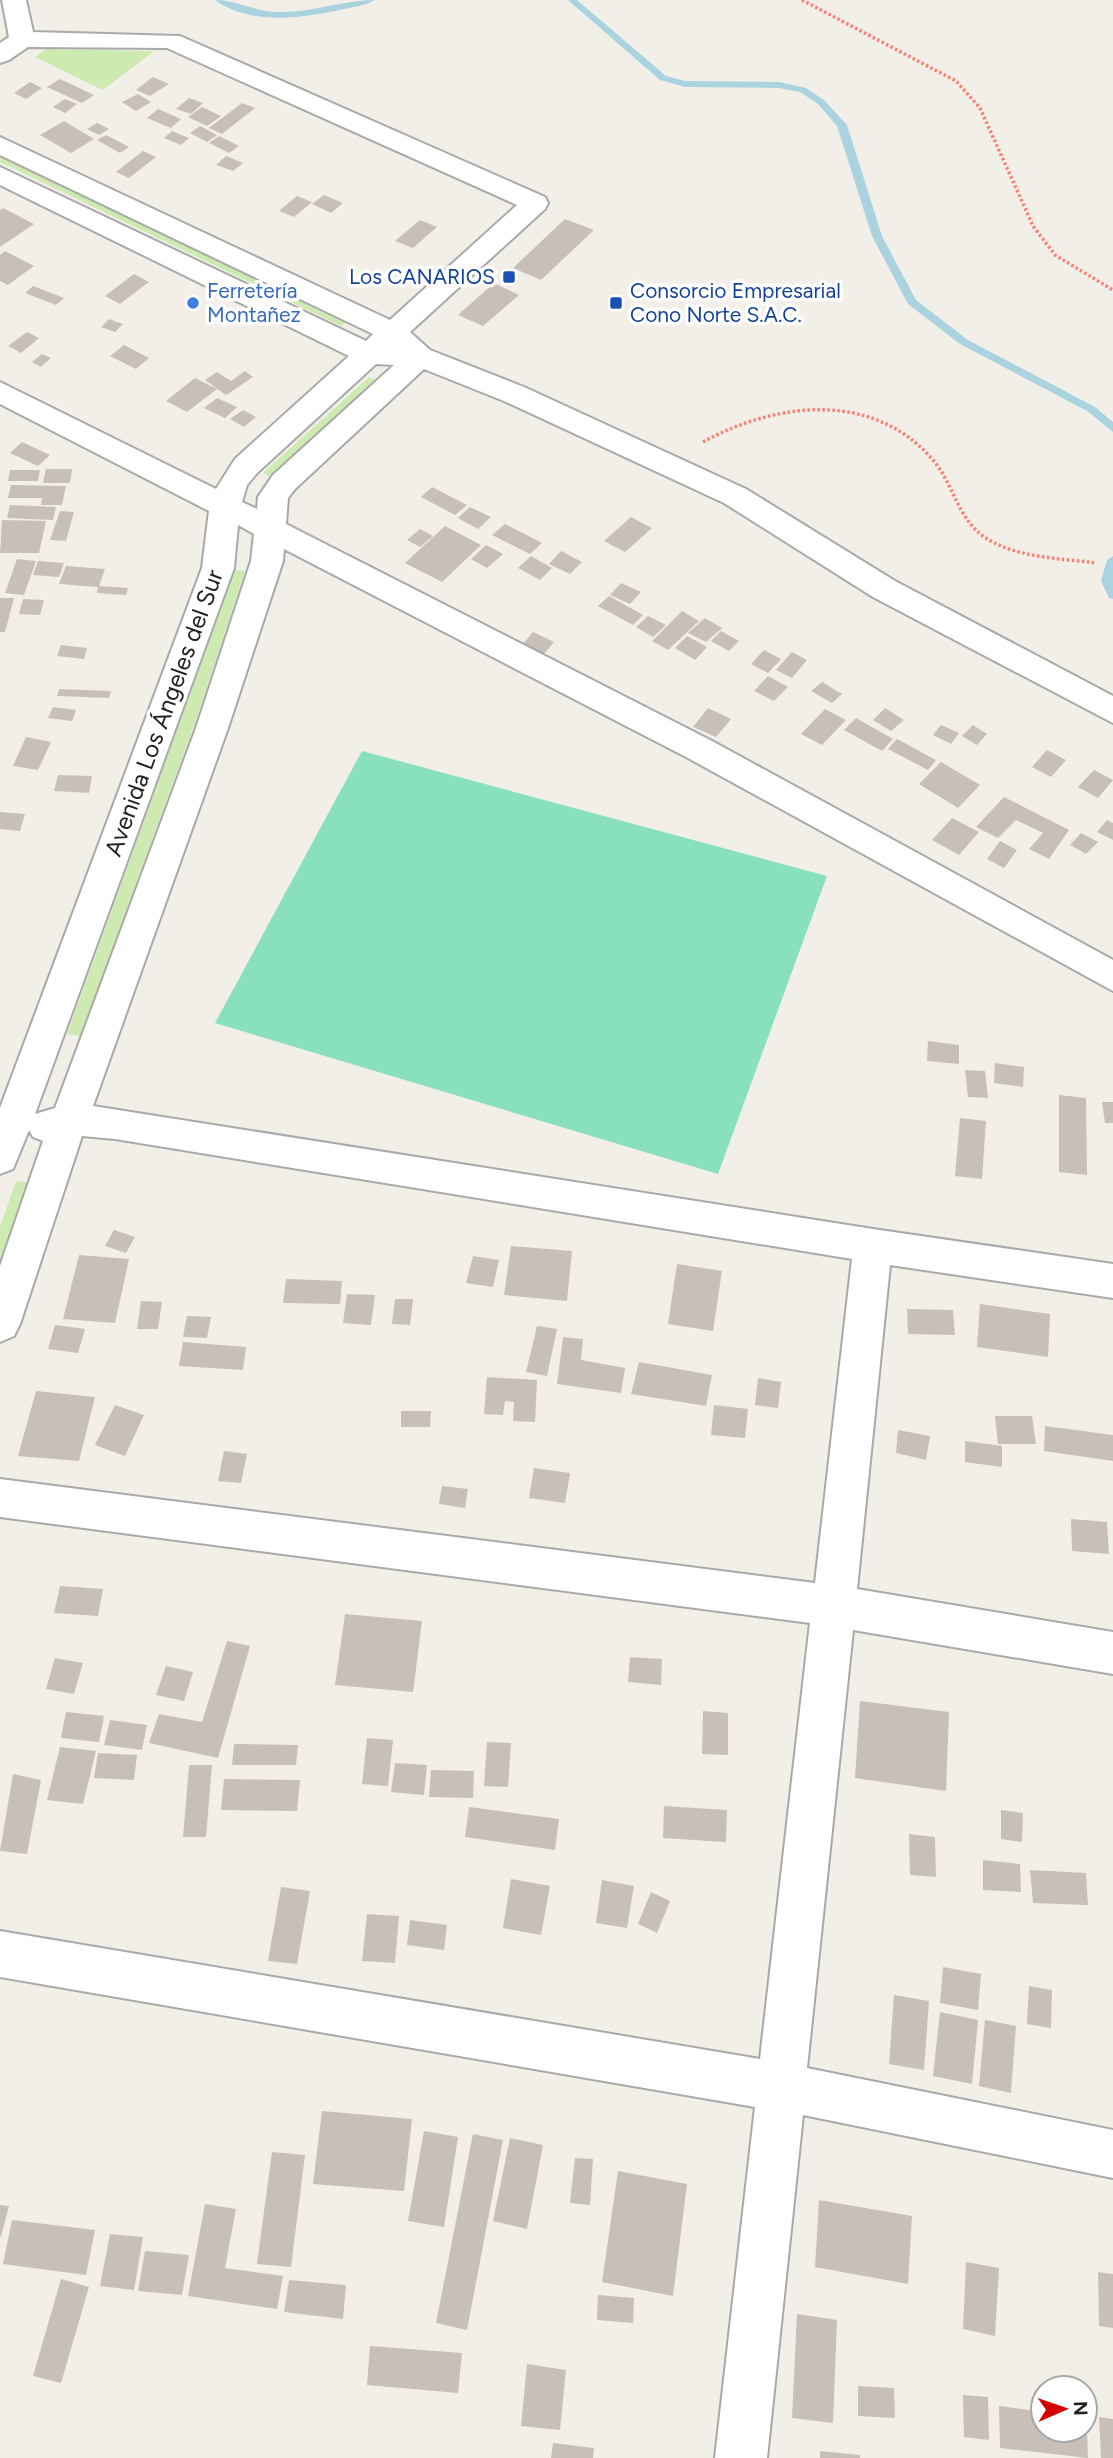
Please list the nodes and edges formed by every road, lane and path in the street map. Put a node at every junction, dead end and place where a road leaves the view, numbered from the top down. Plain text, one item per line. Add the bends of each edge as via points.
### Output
1 (14, 0) edge
2 (802, 0) edge
3 (11, 47) edge
4 (0, 145) edge
5 (0, 175) edge
6 (1113, 290) edge
7 (394, 333) junction
8 (369, 354) junction
9 (420, 356) junction
10 (0, 392) edge
11 (677, 471) junction
12 (225, 507) junction
13 (268, 527) junction
14 (1096, 564) dead end
15 (1113, 711) edge
16 (1113, 977) edge
17 (12, 1094) edge
18 (69, 1119) junction
19 (3, 1144) edge
20 (873, 1246) junction
21 (1113, 1281) edge
22 (0, 1324) edge
23 (0, 1498) edge
24 (834, 1606) junction
25 (1113, 1653) edge
26 (0, 1954) edge
27 (781, 2087) junction
28 (1113, 2154) edge
29 (741, 2458) edge

1 - 3 street
2 - 6 path via 956,80 980,108 1033,226 1055,255
3 - 7 street, Avenida Los Ángeles del Sur via 171,41 535,203
4 - 7 street
5 - 8 street
7 - 8 street, Avenida Los Ángeles del Sur
7 - 9 street
8 - 9 street
8 - 12 street, Avenida Los Ángeles del Sur via 246,466 233,483
9 - 11 street via 514,394
9 - 13 street, Avenida Los Ángeles del Sur via 284,482 273,496
10 - 12 street
11 - 14 path via 698,445 758,414 801,409 861,414 918,445 934,462 968,522 990,541
11 - 15 street via 735,496 884,589
12 - 13 street
12 - 17 street, Avenida Los Ángeles del Sur via 218,568
13 - 16 street via 829,816
13 - 18 street, Avenida Los Ángeles del Sur via 267,561 212,727
17 - 18 street
17 - 19 street, Avenida Los Ángeles del Sur
18 - 19 street
18 - 20 street
18 - 22 street, Avenida Los Ángeles del Sur
20 - 21 street
20 - 24 street
23 - 24 street
24 - 25 street
24 - 27 street
26 - 27 street
27 - 28 street
27 - 29 street

